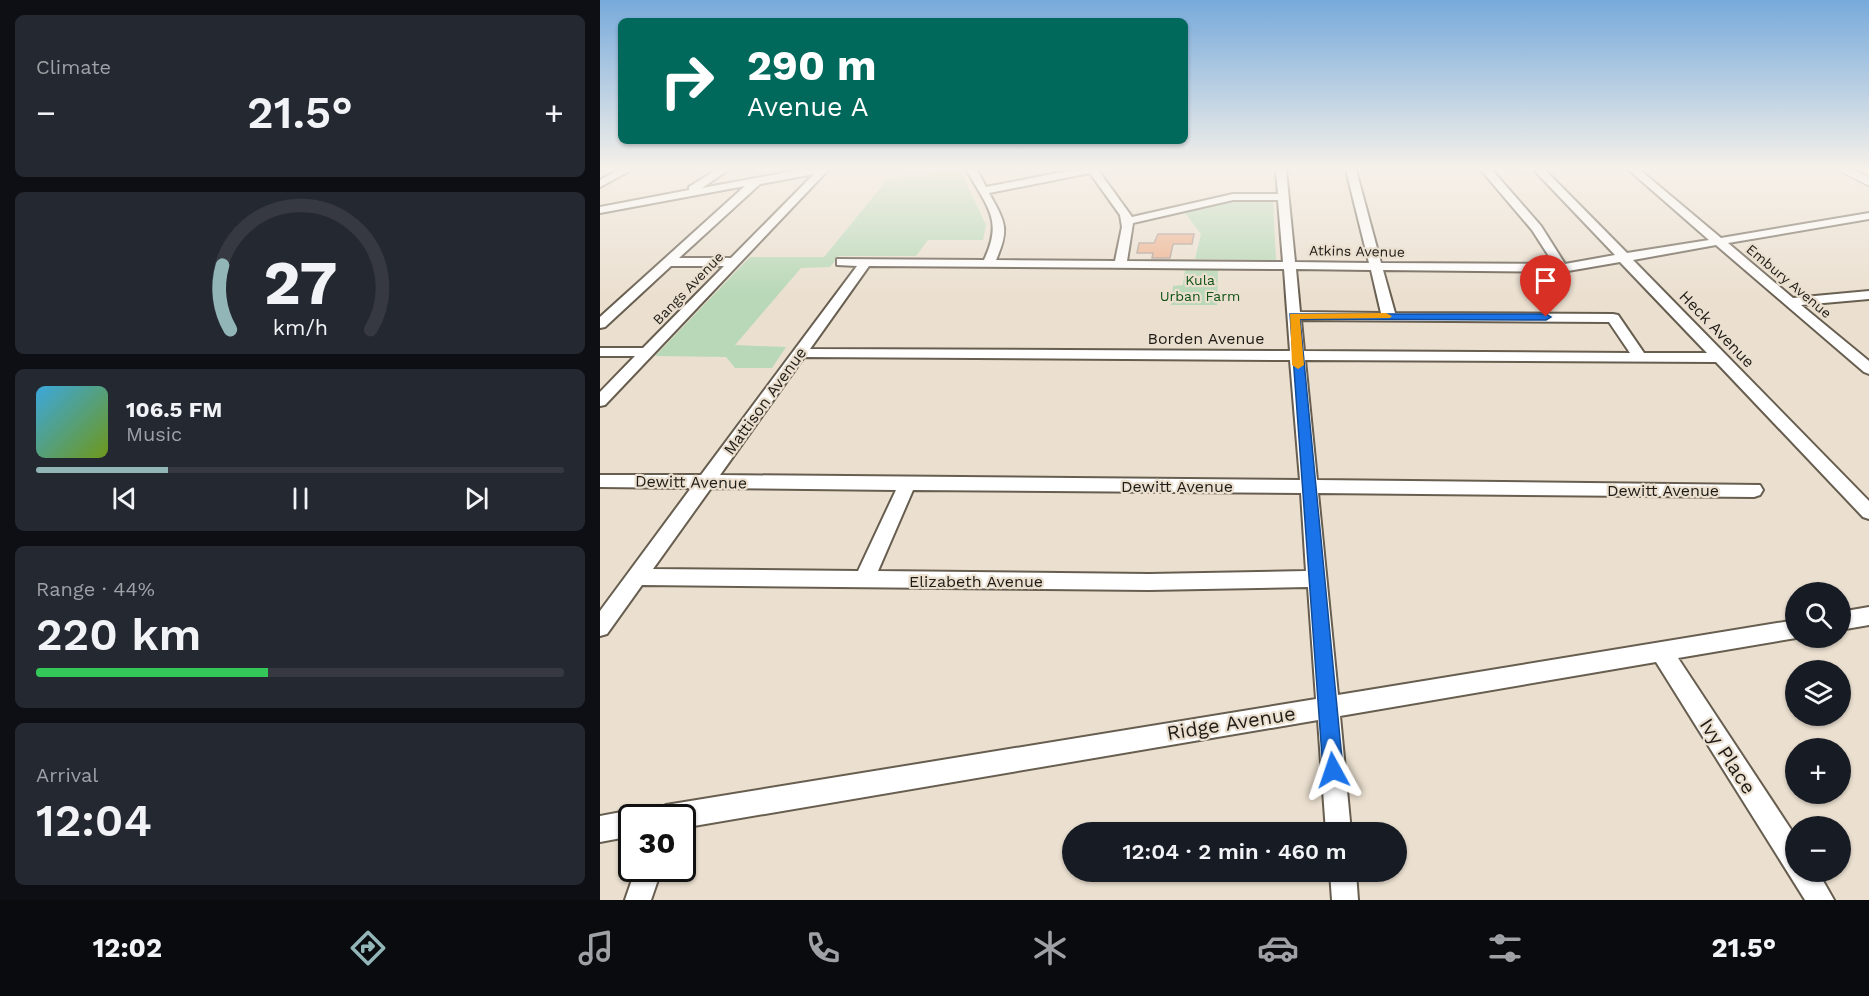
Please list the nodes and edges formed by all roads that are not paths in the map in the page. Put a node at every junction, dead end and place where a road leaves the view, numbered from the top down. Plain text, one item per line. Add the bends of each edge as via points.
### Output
1 (615, 212) edge
2 (723, 212) edge
3 (782, 212) edge
4 (995, 212) edge
5 (1124, 212) edge
6 (1168, 212) edge
7 (1285, 212) edge
8 (1361, 212) edge
9 (1523, 212) edge
10 (1580, 212) edge
11 (1684, 212) edge
12 (1869, 216) edge
13 (1128, 221) junction
14 (600, 223) edge
15 (1719, 241) junction
16 (1625, 258) junction
17 (734, 261) junction
18 (669, 262) junction
19 (841, 262) dead end
20 (866, 262) junction
21 (988, 263) junction
22 (1120, 264) junction
23 (1290, 265) junction
24 (1374, 267) junction
25 (1562, 268) junction
26 (1869, 295) edge
27 (1790, 302) junction
28 (1294, 316) junction
29 (1389, 316) junction
30 (600, 324) edge
31 (600, 352) edge
32 (647, 352) junction
33 (799, 353) junction
34 (1298, 357) junction
35 (1640, 358) junction
36 (1721, 358) junction
37 (1869, 369) edge
38 (600, 401) edge
39 (600, 481) edge
40 (705, 482) junction
41 (907, 484) junction
42 (1308, 487) junction
43 (1754, 490) dead end
44 (1869, 512) edge
45 (636, 577) junction
46 (1316, 579) junction
47 (864, 580) junction
48 (1869, 616) edge
49 (1851, 619) edge
50 (600, 627) edge
51 (1785, 630) edge
52 (1661, 651) junction
53 (1328, 707) junction
54 (696, 812) edge
55 (1338, 822) edge
56 (618, 826) edge
57 (600, 829) edge
58 (1785, 844) edge
59 (644, 882) edge
60 (1343, 882) edge
61 (1809, 882) edge
62 (638, 900) edge
63 (1345, 900) edge
64 (1821, 900) edge

1 - 14 street
2 - 18 street
3 - 17 street, Bangs Avenue
4 - 21 street via 1001,231
5 - 13 street
6 - 13 street
7 - 23 street
8 - 24 street
9 - 25 street
10 - 16 street, Heck Avenue
11 - 15 street, Embury Avenue
12 - 15 street, Atkins Avenue
13 - 22 street
15 - 16 street, Atkins Avenue
15 - 27 street, Embury Avenue
16 - 25 street, Atkins Avenue
16 - 36 street, Heck Avenue
17 - 18 street
17 - 32 street, Bangs Avenue
18 - 30 street
19 - 20 street, Atkins Avenue
20 - 21 street, Atkins Avenue
20 - 33 street, Mattison Avenue
21 - 22 street, Atkins Avenue
22 - 23 street, Atkins Avenue
23 - 24 street, Atkins Avenue
23 - 28 street
24 - 25 street, Atkins Avenue
24 - 29 street
26 - 27 street
27 - 37 street, Embury Avenue
28 - 29 street
28 - 34 street
29 - 35 street via 1613,318
31 - 32 street
32 - 38 street, Bangs Avenue
33 - 34 street, Borden Avenue
33 - 40 street, Mattison Avenue
34 - 35 street, Borden Avenue
34 - 42 street
35 - 36 street, Borden Avenue
36 - 44 street, Heck Avenue
39 - 40 street, Dewitt Avenue
40 - 41 street, Dewitt Avenue
40 - 45 street, Mattison Avenue
41 - 42 street, Dewitt Avenue
41 - 47 street
42 - 43 street, Dewitt Avenue
42 - 46 street
45 - 47 street, Elizabeth Avenue
45 - 50 street, Mattison Avenue
46 - 47 street, Elizabeth Avenue
46 - 53 street
48 - 49 street
51 - 52 street, Ridge Avenue
52 - 53 street, Ridge Avenue
52 - 58 street, Ivy Place
53 - 54 street, Ridge Avenue
53 - 55 street
56 - 57 street
59 - 62 street
60 - 63 street
61 - 64 street

